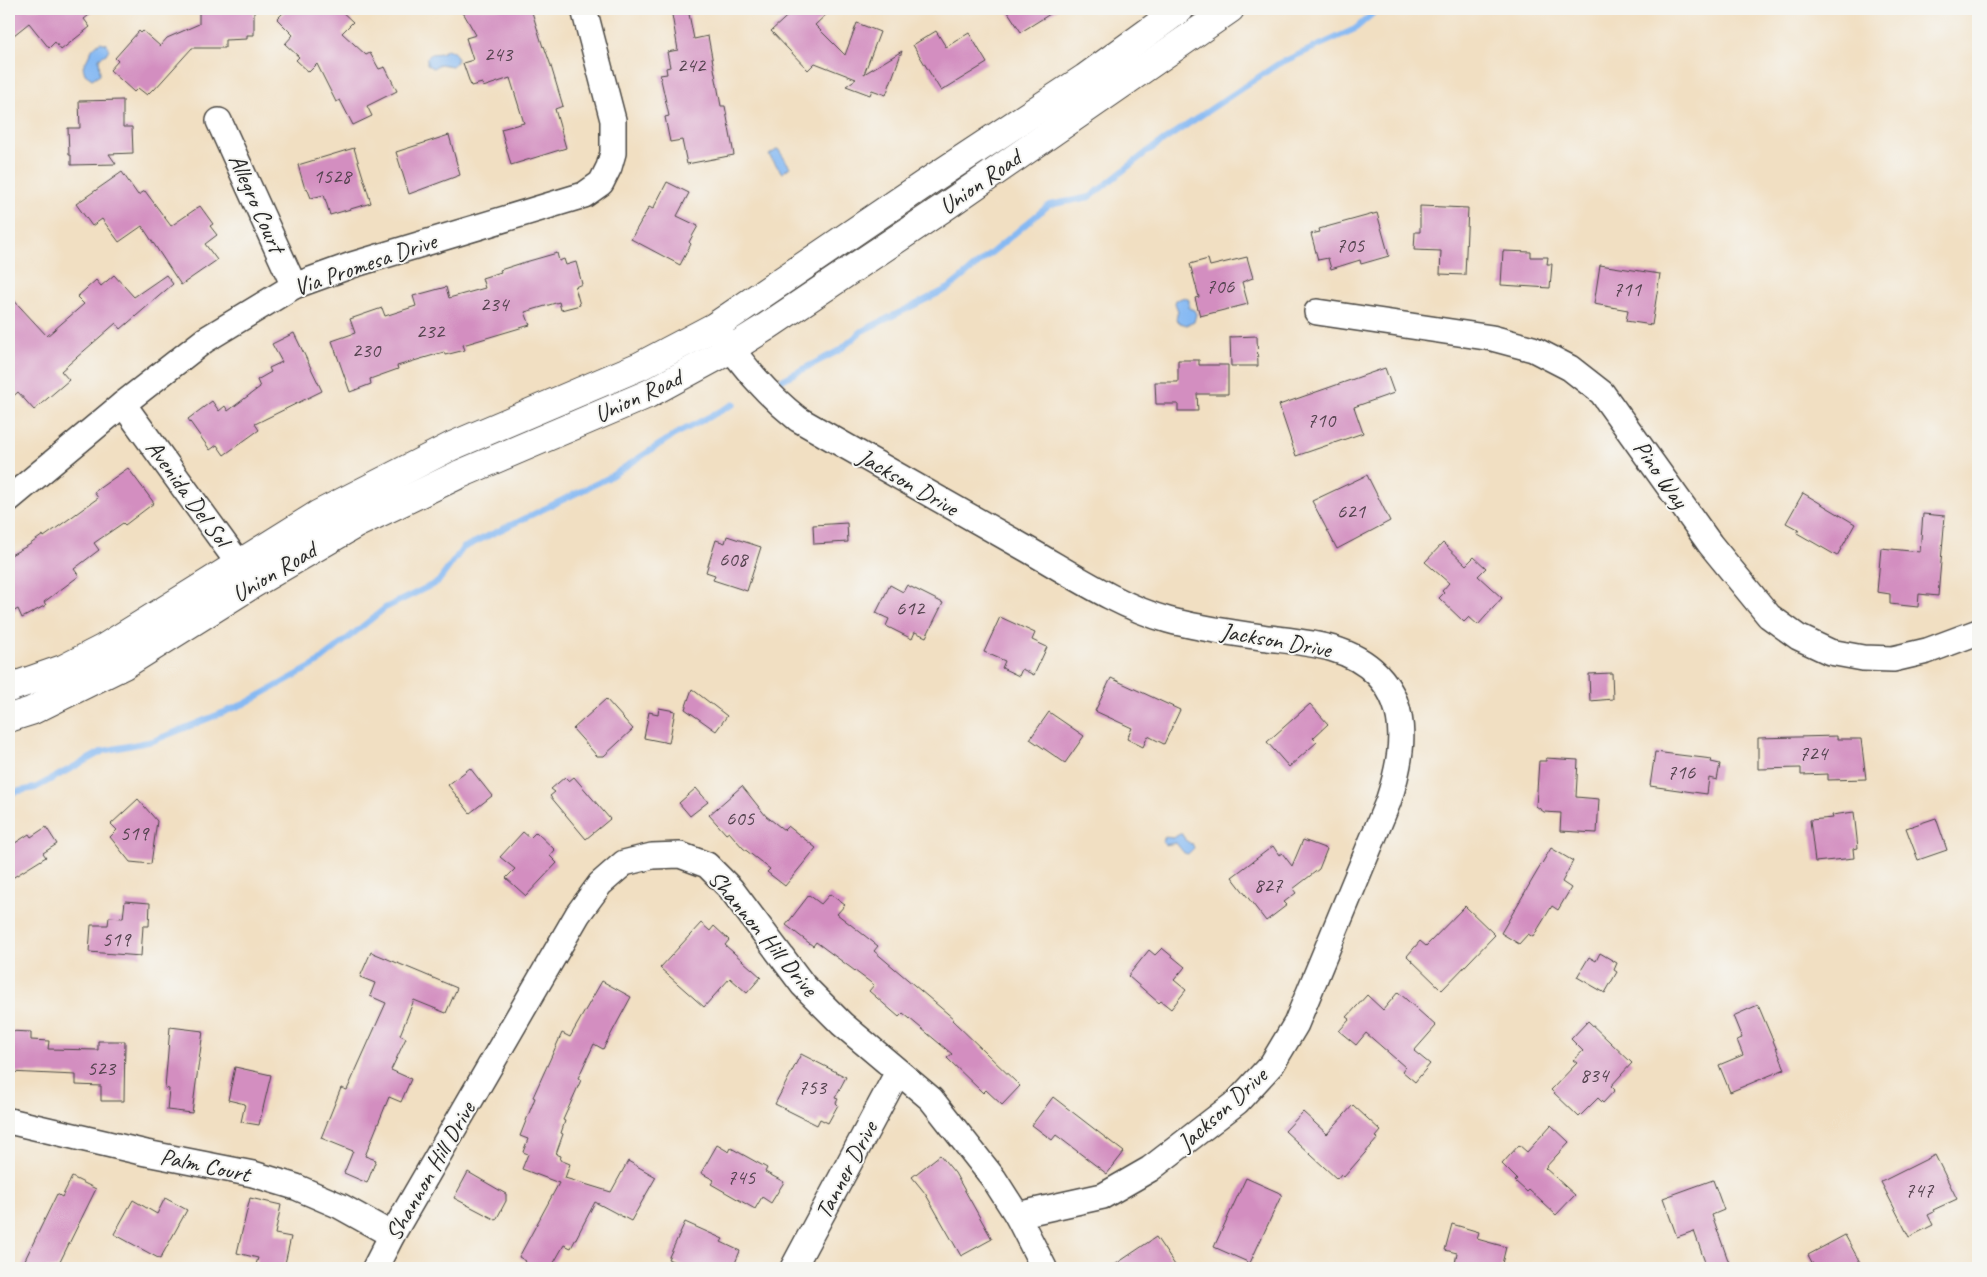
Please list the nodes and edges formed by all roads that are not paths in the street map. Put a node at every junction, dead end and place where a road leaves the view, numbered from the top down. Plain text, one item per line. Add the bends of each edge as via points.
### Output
1 (584, 9) edge
2 (1180, 9) edge
3 (1230, 9) edge
4 (220, 121) dead end
5 (294, 286) junction
6 (1316, 312) dead end
7 (714, 327) junction
8 (731, 349) junction
9 (123, 404) junction
10 (10, 495) edge
11 (246, 573) junction
12 (1978, 632) edge
13 (9, 688) edge
14 (9, 718) edge
15 (898, 1072) junction
16 (9, 1120) edge
17 (1017, 1215) junction
18 (392, 1235) junction
19 (375, 1268) edge
20 (793, 1268) edge
21 (1044, 1268) edge

1 - 5 street, Via Promesa Drive via 613,120 613,153 601,183 584,194
2 - 7 main road, Union Road via 1085,78
3 - 8 main road, Union Road via 943,208
4 - 5 street, Allegro Court
5 - 9 street, Via Promesa Drive via 205,340
6 - 12 street, Pino Way via 1492,338 1533,349 1570,368 1602,393 1710,544 1769,616 1798,638 1830,652 1893,659 1927,651
7 - 8 street, Jackson Drive
7 - 11 main road, Union Road via 640,366 452,446 319,514
8 - 11 main road, Union Road via 648,394 458,475
8 - 17 street, Jackson Drive via 772,398 798,419 1102,592 1167,620 1336,648 1359,659 1377,674 1392,692 1400,715 1402,735 1398,771 1388,802 1296,1024 1272,1064 1237,1102 1150,1170 1103,1196
9 - 10 street, Via Promesa Drive
9 - 11 street, Avenida Del Sol
11 - 13 main road, Union Road via 63,669
11 - 14 main road, Union Road via 124,665 31,711
15 - 17 street, Shannon Hill Drive via 931,1099 994,1179
15 - 18 street, Shannon Hill Drive via 802,985 731,889 707,865 680,855 652,856 624,863 600,884 578,914
15 - 20 street, Tanner Drive
16 - 18 street, Palm Court via 146,1153 253,1174 296,1187 340,1206
17 - 21 street, Shannon Hill Drive
18 - 19 street, Shannon Hill Drive

